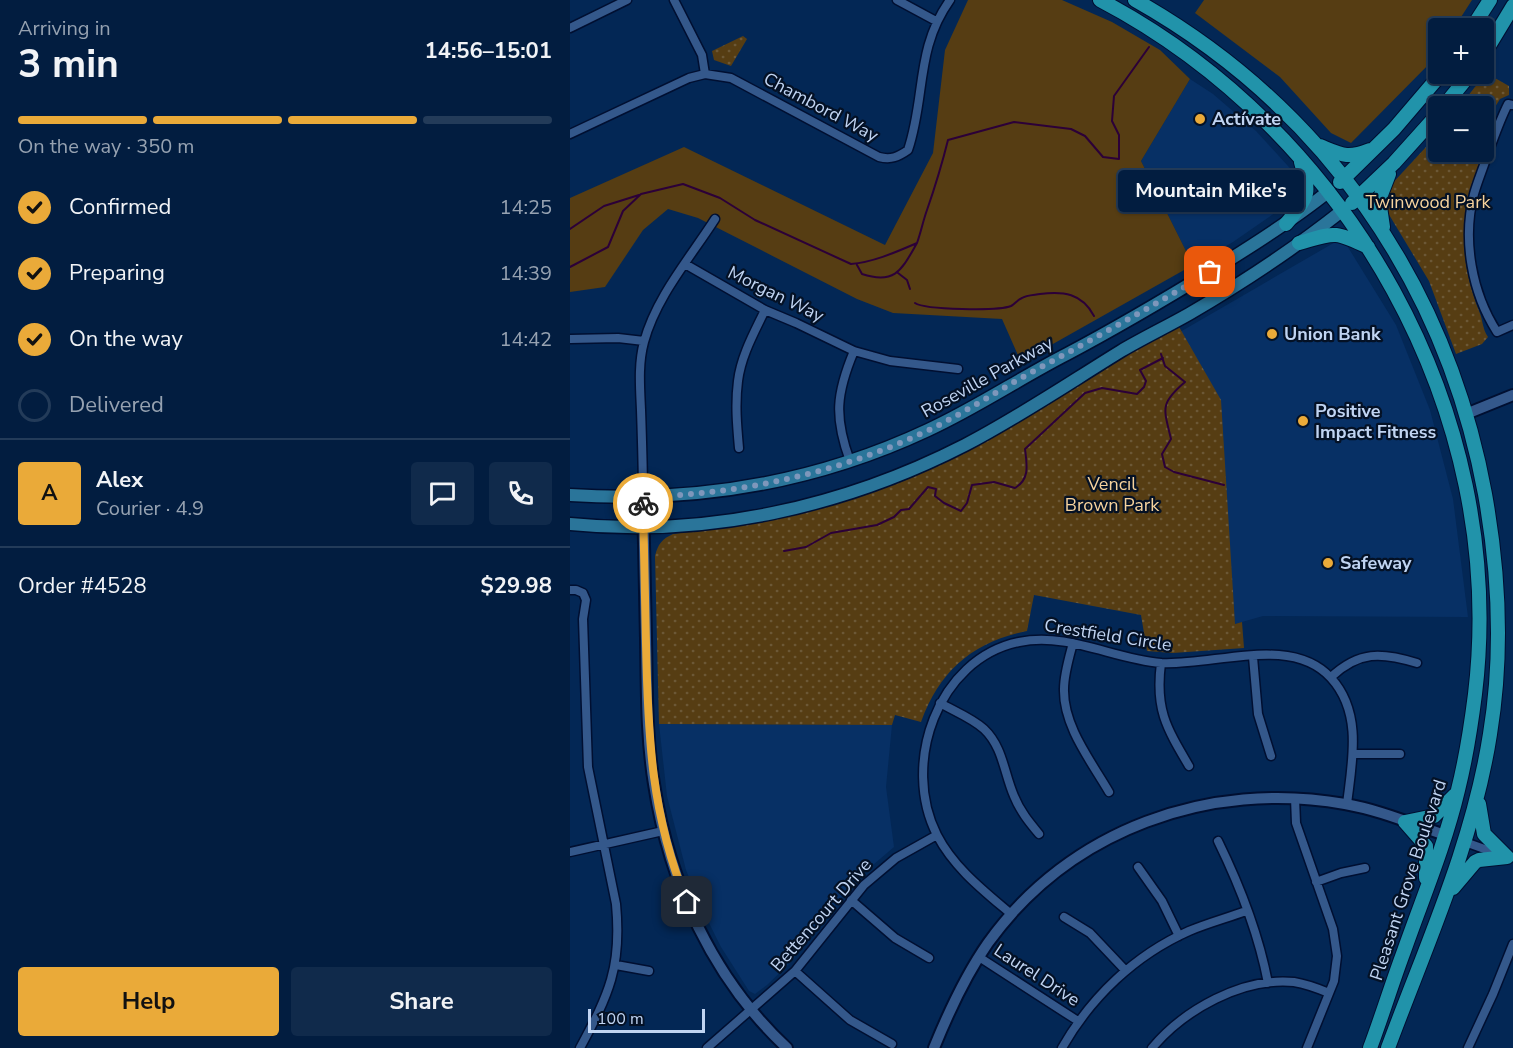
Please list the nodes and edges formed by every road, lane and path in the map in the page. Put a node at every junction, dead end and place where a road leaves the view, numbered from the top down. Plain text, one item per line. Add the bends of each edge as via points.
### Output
1 (674, 0) edge
2 (897, 0) edge
3 (950, 0) edge
4 (1100, 0) edge
5 (1135, 0) edge
6 (1490, 0) edge
7 (622, 1) edge
8 (610, 4) edge
9 (1513, 6) edge
10 (1478, 18) edge
11 (936, 21) junction
12 (570, 28) edge
13 (1494, 37) edge
14 (705, 74) junction
15 (1433, 84) edge
16 (1462, 84) edge
17 (1452, 96) edge
18 (1513, 105) edge
19 (1428, 125) edge
20 (570, 134) edge
21 (1317, 144) junction
22 (1378, 147) junction
23 (1300, 157) junction
24 (1394, 163) junction
25 (1345, 178) junction
26 (1329, 191) junction
27 (1359, 197) junction
28 (1343, 210) junction
29 (715, 219) dead end
30 (1287, 224) junction
31 (1384, 232) junction
32 (1299, 243) junction
33 (1368, 247) junction
34 (685, 264) junction
35 (765, 310) junction
36 (1513, 325) edge
37 (570, 339) edge
38 (644, 341) junction
39 (854, 351) junction
40 (958, 369) dead end
41 (1513, 395) edge
42 (1466, 414) junction
43 (1450, 423) junction
44 (739, 448) dead end
45 (850, 461) junction
46 (1481, 474) junction
47 (570, 495) edge
48 (643, 497) junction
49 (570, 524) edge
50 (643, 527) junction
51 (570, 590) edge
52 (1073, 643) junction
53 (1252, 657) junction
54 (1161, 663) junction
55 (1417, 663) dead end
56 (1330, 677) junction
57 (940, 703) junction
58 (1353, 754) junction
59 (1400, 754) dead end
60 (1271, 756) dead end
61 (1189, 766) dead end
62 (1458, 791) junction
63 (1109, 792) dead end
64 (1478, 796) junction
65 (1295, 798) junction
66 (1347, 804) junction
67 (1405, 822) junction
68 (663, 831) junction
69 (1039, 834) dead end
70 (937, 835) junction
71 (1445, 836) junction
72 (1218, 841) dead end
73 (1465, 842) junction
74 (603, 845) junction
75 (570, 852) edge
76 (1510, 858) edge
77 (1138, 867) dead end
78 (1365, 868) dead end
79 (1316, 882) junction
80 (1426, 891) junction
81 (1445, 897) junction
82 (851, 900) junction
83 (1246, 911) junction
84 (1011, 914) junction
85 (1064, 917) dead end
86 (1179, 936) junction
87 (1513, 944) edge
88 (979, 957) junction
89 (929, 958) dead end
90 (616, 965) junction
91 (650, 970) dead end
92 (1125, 970) junction
93 (795, 971) junction
94 (1268, 983) junction
95 (1329, 993) junction
96 (751, 1011) junction
97 (1078, 1021) junction
98 (892, 1044) dead end
99 (580, 1048) edge
100 (707, 1048) edge
101 (787, 1048) edge
102 (934, 1048) edge
103 (1062, 1048) edge
104 (1152, 1048) edge
105 (1307, 1048) edge
106 (1370, 1048) edge
107 (1388, 1048) edge
108 (1468, 1048) edge

1 - 14 street via 702,55
2 - 11 street
3 - 11 street, Chambord Way
4 - 23 main road, Pleasant Grove Boulevard via 1198,63 1246,103
5 - 21 main road, Pleasant Grove Boulevard via 1233,64
6 - 10 main road
7 - 8 street
8 - 12 street
9 - 13 main road
11 - 14 street, Chambord Way via 924,60 911,142 908,150 895,158 863,150 731,78
14 - 20 street
15 - 22 main road, Roseville Parkway
16 - 17 main road
18 - 36 street via 1508,104 1500,121 1474,195 1469,235 1473,273 1486,314 1497,332
19 - 24 main road
21 - 22 main road via 1348,156
21 - 25 main road, Pleasant Grove Boulevard
22 - 25 main road, Roseville Parkway
23 - 26 main road, Pleasant Grove Boulevard
23 - 30 main road via 1308,185 1306,198
24 - 27 main road
24 - 31 main road via 1378,200
25 - 26 main road, Roseville Parkway
25 - 27 main road, Pleasant Grove Boulevard
26 - 28 main road, Pleasant Grove Boulevard
26 - 30 main road, Roseville Parkway
27 - 28 main road
27 - 31 main road, Pleasant Grove Boulevard
28 - 32 main road
28 - 33 main road, Pleasant Grove Boulevard
29 - 34 street
30 - 45 main road, Roseville Parkway via 1118,327 970,409 927,431
31 - 42 main road, Pleasant Grove Boulevard via 1427,310
32 - 33 main road via 1332,233
32 - 50 main road via 1006,423 911,470 795,510 682,526
33 - 43 main road, Pleasant Grove Boulevard via 1424,351
34 - 35 street, Morgan Way
34 - 38 street
35 - 39 street, Morgan Way
35 - 44 street via 738,380
37 - 38 street
38 - 48 street via 640,362
39 - 40 street, Morgan Way
39 - 45 street via 838,402
41 - 42 street
42 - 46 main road, Pleasant Grove Boulevard
43 - 46 main road via 1462,432
43 - 62 main road, Pleasant Grove Boulevard via 1471,513 1480,620 1475,692
45 - 48 main road, Roseville Parkway via 810,474 741,488
46 - 64 main road, Pleasant Grove Boulevard via 1493,545 1497,619 1491,730
47 - 48 main road, Roseville Parkway
48 - 50 street
49 - 50 main road
50 - 68 street via 649,738
51 - 74 street via 583,593 586,600 586,744
52 - 54 street, Crestfield Circle
52 - 57 street, Crestfield Circle via 1036,639 989,653 961,674
52 - 63 street via 1065,674 1064,703 1076,735
53 - 54 street, Crestfield Circle
53 - 56 street, Crestfield Circle via 1293,657
53 - 60 street via 1258,714
54 - 61 street via 1162,715
55 - 56 street via 1394,656 1368,656 1342,666
56 - 58 street, Crestfield Circle via 1340,689 1352,720
57 - 69 street via 972,721 993,740 1015,799
57 - 70 street, Crestfield Circle via 927,739 924,780
58 - 59 street
58 - 66 street, Crestfield Circle
62 - 67 main road via 1434,816
62 - 71 main road, Pleasant Grove Boulevard
64 - 73 main road, Pleasant Grove Boulevard
64 - 76 main road via 1484,834
65 - 66 street
65 - 79 street via 1296,822
65 - 84 street via 1230,800 1185,808 1143,822 1066,865
66 - 67 street
67 - 71 street
67 - 80 main road via 1425,846
68 - 74 street
68 - 96 street via 693,916 729,981
70 - 82 street, Bettencourt Drive via 896,858
70 - 84 street, Crestfield Circle via 957,865
71 - 73 main road
71 - 80 main road, Pleasant Grove Boulevard
72 - 83 street
73 - 76 street
73 - 81 main road, Pleasant Grove Boulevard
74 - 75 street
74 - 90 street via 616,904
76 - 81 main road via 1474,862
77 - 86 street
78 - 79 street
79 - 95 street via 1336,943 1336,969
80 - 106 main road, Pleasant Grove Boulevard
81 - 107 main road, Pleasant Grove Boulevard
82 - 89 street via 895,938
82 - 93 street, Bettencourt Drive
83 - 86 street
83 - 94 street
84 - 88 street
85 - 92 street via 1090,933
86 - 92 street
87 - 108 street
88 - 97 street, Laurel Drive
88 - 102 street
90 - 91 street
90 - 99 street via 605,999
92 - 97 street
93 - 96 street, Bettencourt Drive
93 - 98 street via 850,1020
94 - 95 street via 1296,982
94 - 104 street via 1228,994 1199,1008
95 - 105 street
96 - 100 street, Bettencourt Drive
96 - 101 street
97 - 103 street

